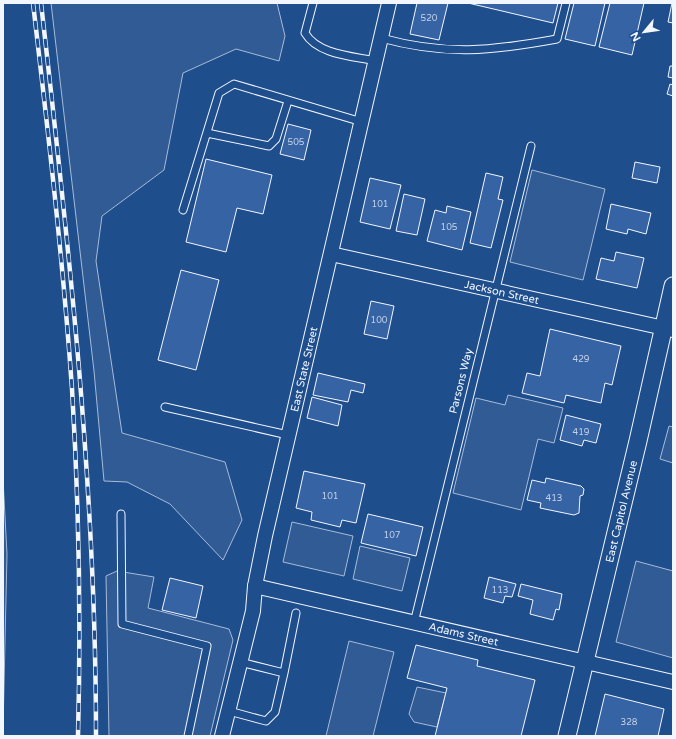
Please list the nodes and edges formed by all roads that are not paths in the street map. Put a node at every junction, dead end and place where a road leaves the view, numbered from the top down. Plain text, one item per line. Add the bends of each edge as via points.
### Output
1 (313, 3) edge
2 (389, 3) edge
3 (566, 3) edge
4 (381, 38) junction
5 (376, 61) junction
6 (288, 101) junction
7 (362, 122) junction
8 (207, 133) junction
9 (530, 146) dead end
10 (183, 210) dead end
11 (331, 254) junction
12 (673, 286) edge
13 (495, 290) junction
14 (668, 329) edge
15 (165, 407) dead end
16 (288, 435) junction
17 (121, 514) dead end
18 (255, 586) junction
19 (296, 613) dead end
20 (414, 623) junction
21 (240, 662) junction
22 (584, 663) junction
23 (284, 674) junction
24 (673, 682) edge
25 (229, 711) junction
26 (188, 736) edge
27 (222, 736) edge
28 (567, 736) edge

1 - 5 lane via 305,34 309,41 321,48
2 - 4 street, East State Street
3 - 4 lane via 557,39 474,51 437,50
4 - 5 street, East State Street
5 - 7 street, East State Street
6 - 7 lane
6 - 8 lane via 276,139 269,146
6 - 8 lane via 234,84 226,87 219,93
7 - 11 street, East State Street
8 - 10 lane
9 - 13 lane, Parsons Way
11 - 13 street, Jackson Street
11 - 16 street, East State Street
12 - 14 street, East Capitol Avenue
13 - 14 street, Jackson Street
13 - 20 lane, Parsons Way
14 - 22 street, East Capitol Avenue
15 - 16 lane
16 - 18 street, East State Street
17 - 26 lane via 122,624 207,646
18 - 20 street, Adams Street
18 - 21 street, East State Street via 253,611
19 - 23 lane
20 - 22 street, Adams Street
21 - 23 lane
21 - 25 street, East State Street
22 - 24 street, Adams Street
22 - 28 street, East Capitol Avenue
23 - 25 lane via 275,712 266,721
25 - 27 street, East State Street

